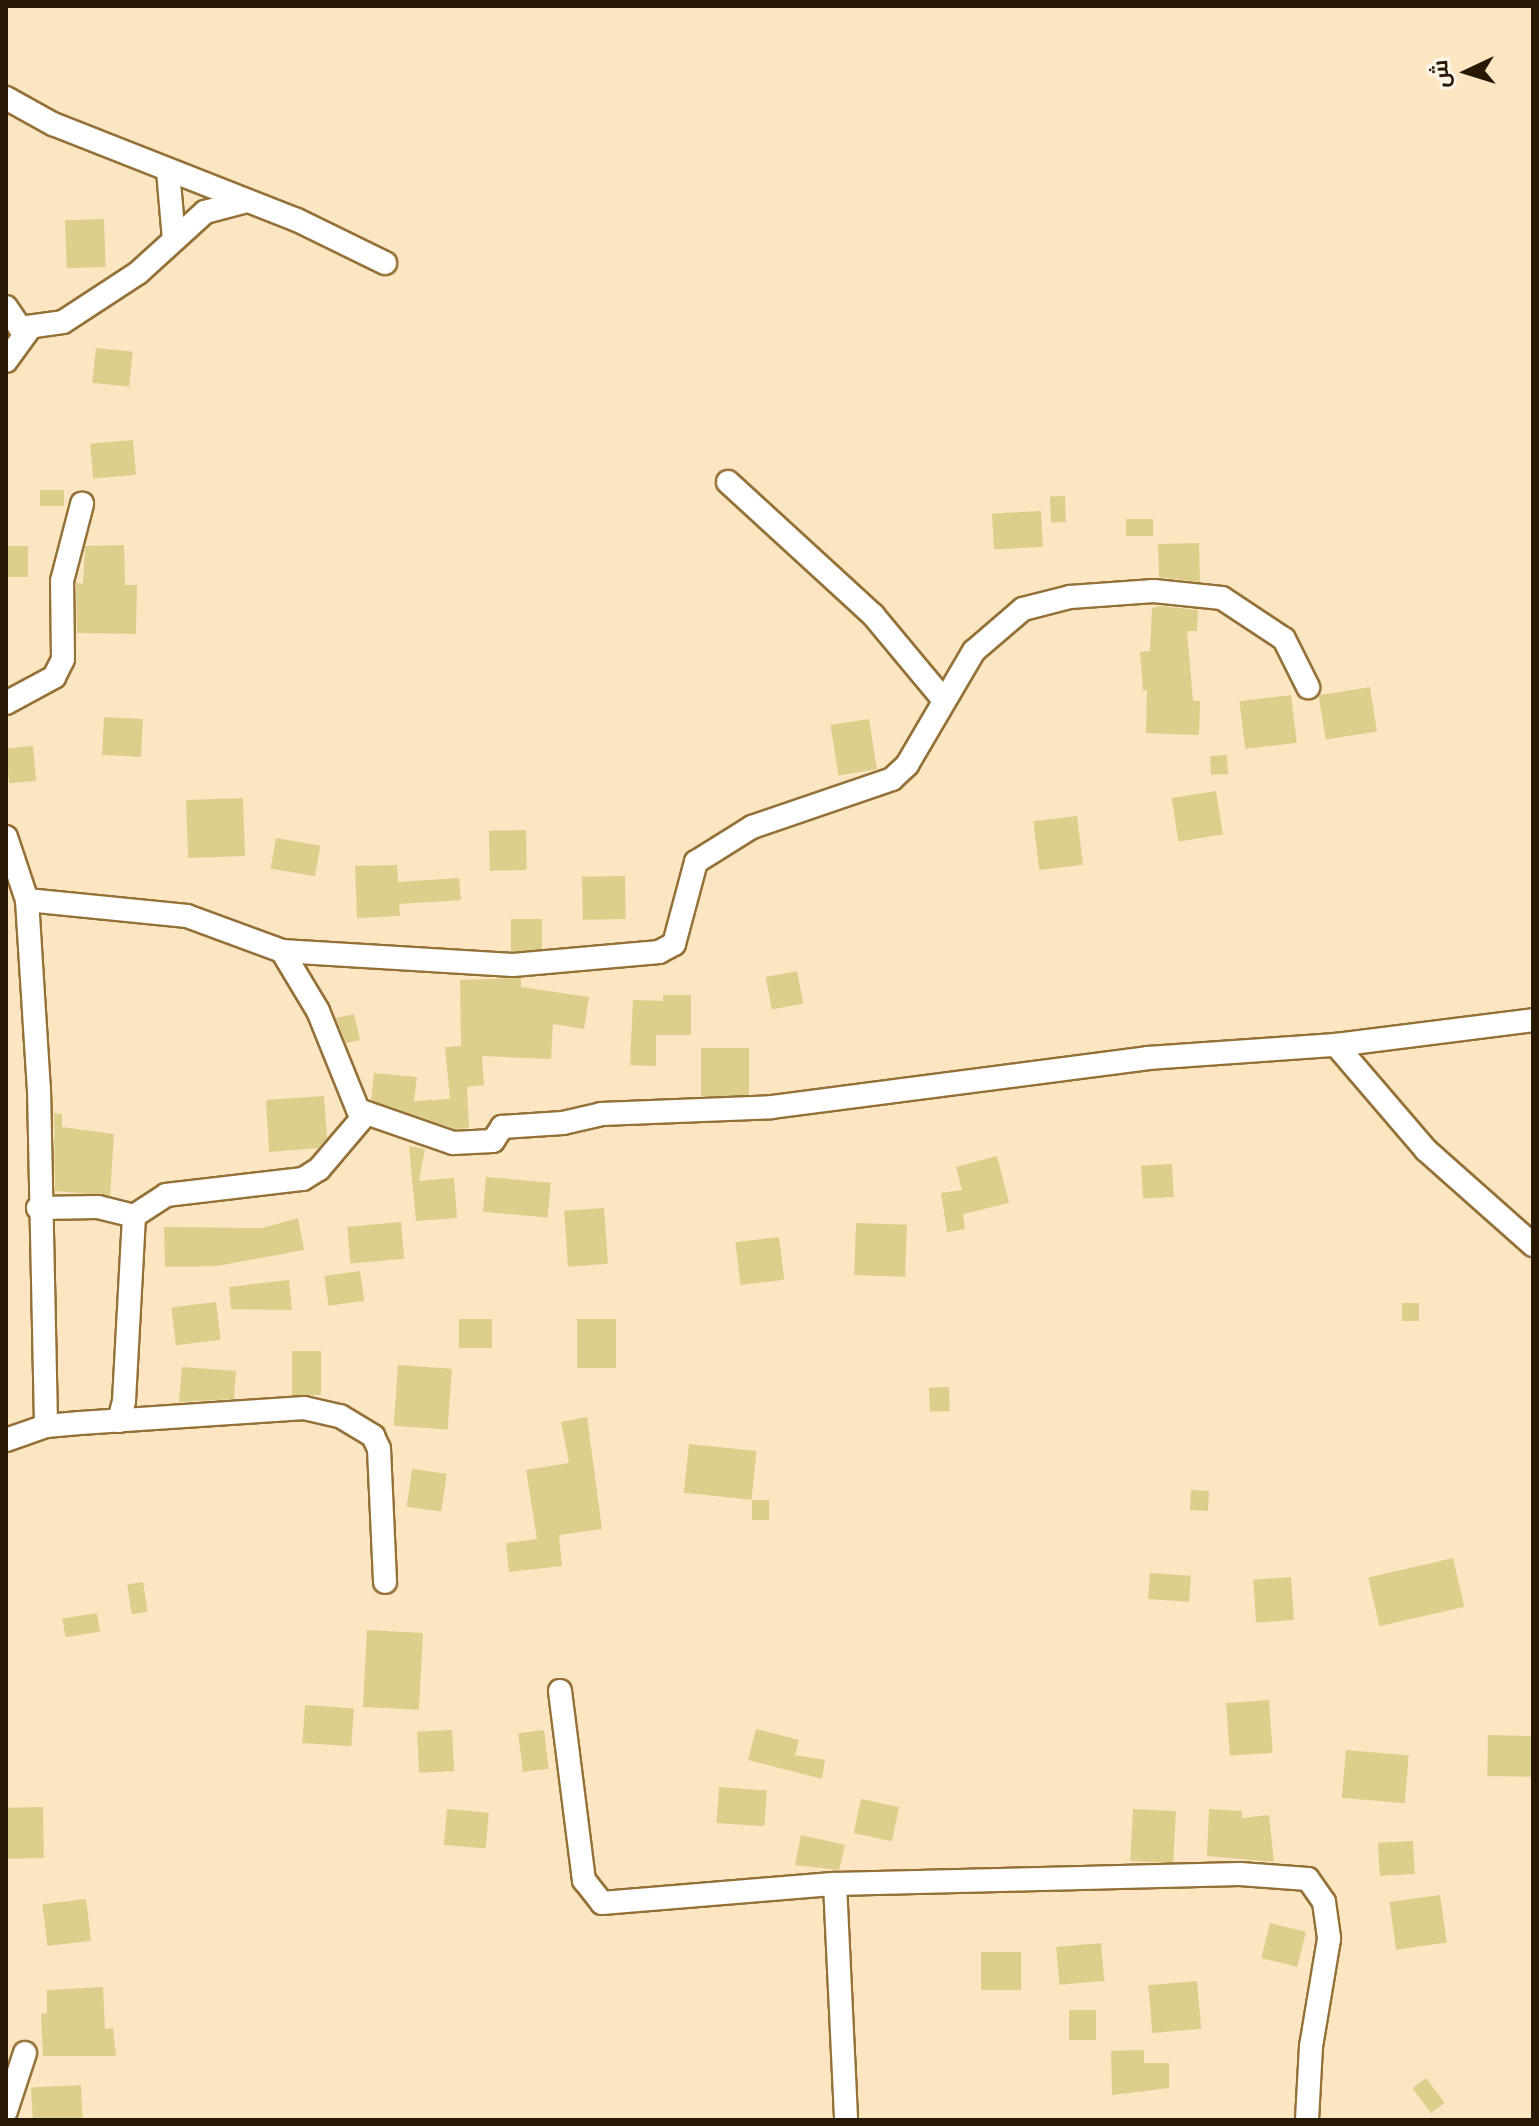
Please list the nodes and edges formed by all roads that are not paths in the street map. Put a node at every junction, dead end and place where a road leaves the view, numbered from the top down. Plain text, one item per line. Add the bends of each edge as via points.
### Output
1 (6, 98) edge
2 (168, 171) junction
3 (249, 201) junction
4 (174, 239) junction
5 (385, 263) dead end
6 (6, 307) edge
7 (29, 329) junction
8 (6, 361) edge
9 (728, 482) dead end
10 (82, 504) dead end
11 (1308, 687) dead end
12 (943, 699) junction
13 (6, 703) edge
14 (6, 837) edge
15 (27, 900) junction
16 (282, 951) junction
17 (1533, 1020) edge
18 (1336, 1045) junction
19 (365, 1115) junction
20 (38, 1208) junction
21 (134, 1216) junction
22 (1533, 1245) edge
23 (119, 1421) junction
24 (46, 1426) junction
25 (6, 1440) edge
26 (385, 1582) dead end
27 (560, 1691) dead end
28 (835, 1884) junction
29 (25, 2053) dead end
30 (6, 2111) edge
31 (846, 2120) edge
32 (1307, 2120) edge

1 - 2 street via 53,124
2 - 3 street
2 - 4 street
3 - 4 street via 205,212
3 - 5 street
4 - 7 street via 138,273 76,315
6 - 7 street via 14,325
7 - 8 street
9 - 12 street via 873,615
10 - 13 street via 62,581 63,659 54,677
11 - 12 street via 1284,639 1240,605 1208,595 1154,591 1070,597 1023,609 974,651
12 - 16 street via 907,765 892,779 752,827 696,862 674,944 659,952 513,965
14 - 15 street
15 - 16 street via 187,916
15 - 20 street via 39,1089
16 - 19 street via 318,1011 354,1103
17 - 18 street
18 - 19 street via 1148,1058 772,1107 601,1114 502,1127 493,1141 437,1140 411,1125
18 - 22 street via 1426,1150
19 - 21 street via 319,1169 303,1179 166,1195
20 - 21 street via 98,1207
20 - 24 street
21 - 23 street
23 - 24 street
23 - 26 street via 304,1408 363,1428 379,1449
24 - 25 street
27 - 28 street via 584,1880 602,1903
28 - 31 street
28 - 32 street via 1240,1874 1308,1879 1324,1902 1329,1939 1311,2046
29 - 30 street

